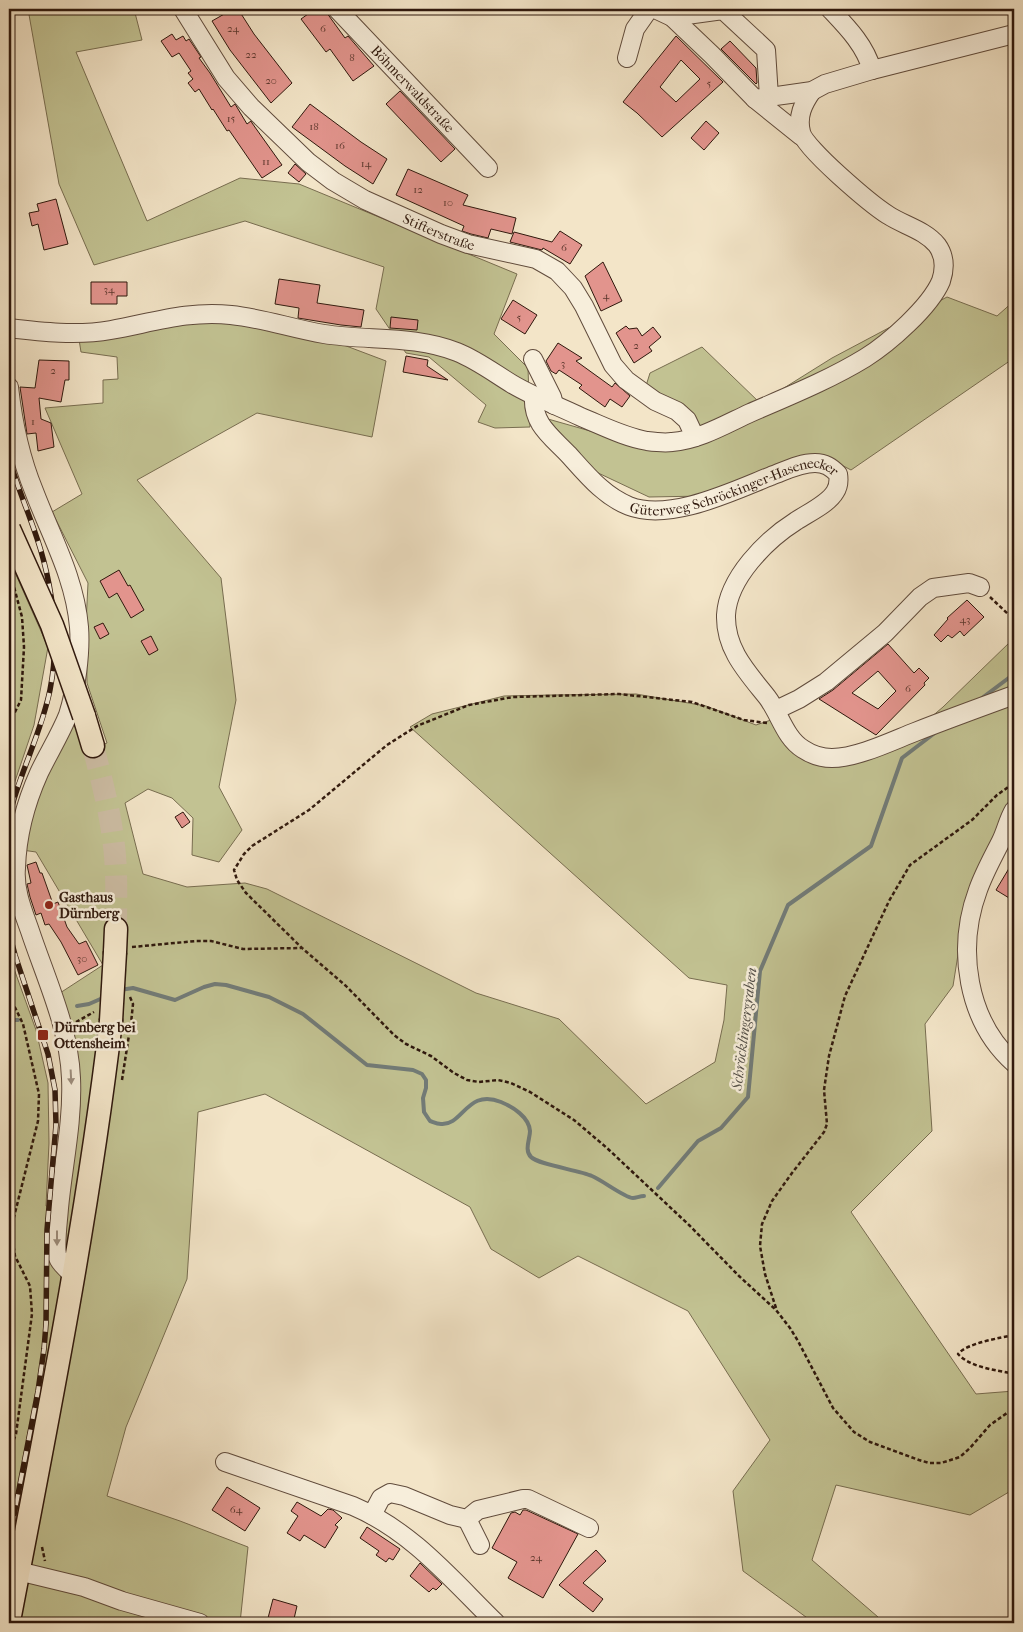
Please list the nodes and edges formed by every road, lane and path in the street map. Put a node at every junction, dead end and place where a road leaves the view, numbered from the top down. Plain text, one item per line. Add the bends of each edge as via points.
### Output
1 (183, 9) edge
2 (337, 9) edge
3 (649, 9) edge
4 (655, 9) edge
5 (830, 9) edge
6 (672, 17) junction
7 (1014, 34) edge
8 (627, 58) dead end
9 (872, 70) junction
10 (812, 91) junction
11 (762, 98) junction
12 (801, 136) junction
13 (488, 168) dead end
14 (9, 328) edge
15 (533, 359) dead end
16 (9, 387) edge
17 (534, 396) junction
18 (554, 405) junction
19 (695, 437) junction
20 (9, 529) edge
21 (13, 582) dead end
22 (980, 588) joint
23 (1014, 617) edge
24 (1014, 695) edge
25 (779, 715) junction
26 (9, 724) edge
27 (93, 746) tunnel mouth
28 (1014, 783) edge
29 (1014, 810) edge
30 (1010, 831) edge
31 (116, 929) tunnel mouth
32 (302, 948) junction
33 (122, 950) junction
34 (9, 995) edge
35 (126, 997) dead end
36 (113, 1018) junction
37 (63, 1029) junction
38 (1014, 1063) edge
39 (74, 1276) junction
40 (776, 1310) junction
41 (1014, 1335) edge
42 (1014, 1374) edge
43 (1014, 1408) edge
44 (9, 1452) edge
45 (226, 1462) dead end
46 (372, 1515) junction
47 (467, 1519) junction
48 (589, 1528) dead end
49 (480, 1545) dead end
50 (18, 1571) junction
51 (9, 1621) edge
52 (200, 1623) edge
53 (496, 1623) edge

1 - 19 street, Stifterstraße via 226,78 251,107 332,181 364,200 441,234 468,244 536,260 557,272 581,300 613,365 626,380 648,396 677,411 687,420
2 - 13 street, Böhmerwaldstraße
3 - 8 street via 635,29
4 - 6 street
5 - 9 street via 863,47
6 - 11 street
6 - 11 street via 723,10 766,50
7 - 9 street
9 - 10 street
10 - 11 street
10 - 12 street via 799,116
11 - 12 street
12 - 19 street via 871,203 929,237 938,247 944,262 942,278 935,293 920,310 866,357 811,386
14 - 17 street via 89,333 175,316 230,315 322,334 436,345 477,361
15 - 18 street
16 - 37 street via 18,443 71,584 79,627 77,672 68,714 28,802 15,870 18,895
17 - 18 street
17 - 25 street, Güterweg Schröckinger-Hasenecker via 537,420 548,433 597,486 631,506 647,510 692,505 800,465 816,463 829,466 838,474 839,484 835,493 771,541 752,560 730,595 726,626 731,647
18 - 19 street via 622,435 649,442
20 - 27 main road, bridge via 52,625
21 - 26 path via 22,617 24,647 21,700
22 - 23 path
22 - 25 street via 969,583 933,588 920,596 884,633 826,682
24 - 25 street, Güterweg Schröckinger-Hasenecker via 866,750 834,758 803,749 790,736
25 - 32 path via 764,723 754,722 692,702 595,694 489,700 453,710 417,726 387,745 309,810 252,846 237,863 234,870 246,894
28 - 40 path via 996,795 972,820 910,865 888,901 845,996 829,1056 824,1090 827,1124 772,1201 762,1224 760,1246
29 - 30 street via 1008,822
30 - 38 street via 981,882 972,907 968,965 973,998 984,1026
31 - 33 main road
32 - 33 path via 243,948 203,941
32 - 40 path via 406,1044 467,1080 511,1083 574,1120 683,1219
33 - 36 main road, bridge
34 - 44 path via 23,1024 39,1094 38,1121 10,1229 15,1256 30,1286 32,1314 16,1434
35 - 36 path via 133,1001
36 - 37 path
36 - 39 main road
37 -> 39 street via 69,1052 72,1113 60,1195 57,1243 58,1257
39 - 50 main road
40 - 43 path via 798,1341 832,1408 854,1432 870,1442 929,1463 941,1463 960,1457 990,1425
41 - 42 path via 978,1344 958,1354 978,1366
45 - 46 street
46 - 47 street via 381,1498 390,1493
46 - 53 street via 424,1551
47 - 48 street via 478,1510 523,1498
47 - 49 street
50 - 51 main road
50 - 52 street via 84,1587

